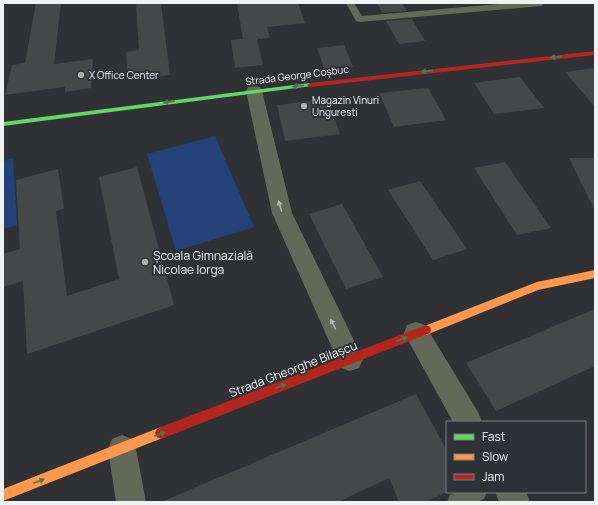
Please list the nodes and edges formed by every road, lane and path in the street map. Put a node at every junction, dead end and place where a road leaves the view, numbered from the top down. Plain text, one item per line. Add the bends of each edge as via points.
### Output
1 (350, 3) edge
2 (541, 3) edge
3 (595, 53) edge
4 (254, 91) junction
5 (3, 124) edge
6 (595, 274) edge
7 (416, 333) junction
8 (350, 359) junction
9 (467, 421) edge
10 (122, 449) junction
11 (475, 493) edge
12 (510, 493) edge
13 (3, 495) edge
14 (131, 502) edge
15 (457, 502) edge
16 (515, 502) edge

1 - 2 lane via 359,20
3 -> 4 street, Strada George Coșbuc
4 -> 5 street, Strada George Coșbuc
8 -> 4 street via 282,213
6 - 7 street, Strada Gheorghe Bilașcu via 537,286
8 -> 7 street, Strada Gheorghe Bilașcu
7 - 9 street
10 -> 8 street, Strada Gheorghe Bilașcu
13 -> 10 street, Strada Gheorghe Bilașcu
10 - 14 street
11 - 15 lane
12 - 16 street

